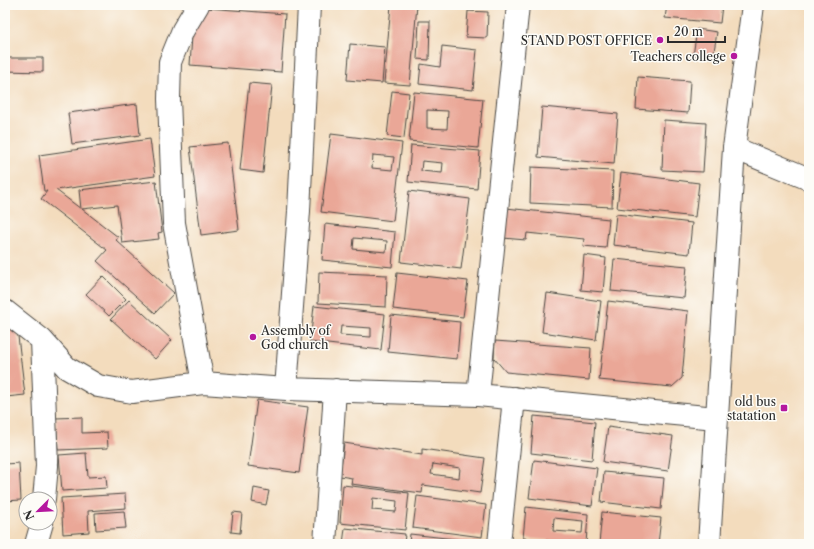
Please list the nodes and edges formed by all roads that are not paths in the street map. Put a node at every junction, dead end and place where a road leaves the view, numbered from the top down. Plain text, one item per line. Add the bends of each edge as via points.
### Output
1 (198, 5) edge
2 (309, 5) edge
3 (518, 5) edge
4 (753, 5) edge
5 (734, 148) junction
6 (809, 179) edge
7 (5, 311) edge
8 (42, 340) junction
9 (203, 383) junction
10 (286, 389) junction
11 (335, 390) junction
12 (478, 395) junction
13 (514, 398) junction
14 (716, 418) junction
15 (45, 491) edge
16 (40, 531) edge
17 (36, 544) edge
18 (325, 544) edge
19 (499, 544) edge
20 (709, 544) edge

1 - 9 street via 183,30 170,62 169,99 174,223
2 - 10 street via 299,211
3 - 12 street
4 - 5 street
5 - 6 street
5 - 14 street
7 - 8 street
8 - 9 street via 67,368 98,386 132,392
8 - 15 street via 47,466
9 - 10 street
10 - 11 street
11 - 12 street
11 - 18 street
12 - 13 street
13 - 14 street
13 - 19 street
14 - 20 street
16 - 17 street

